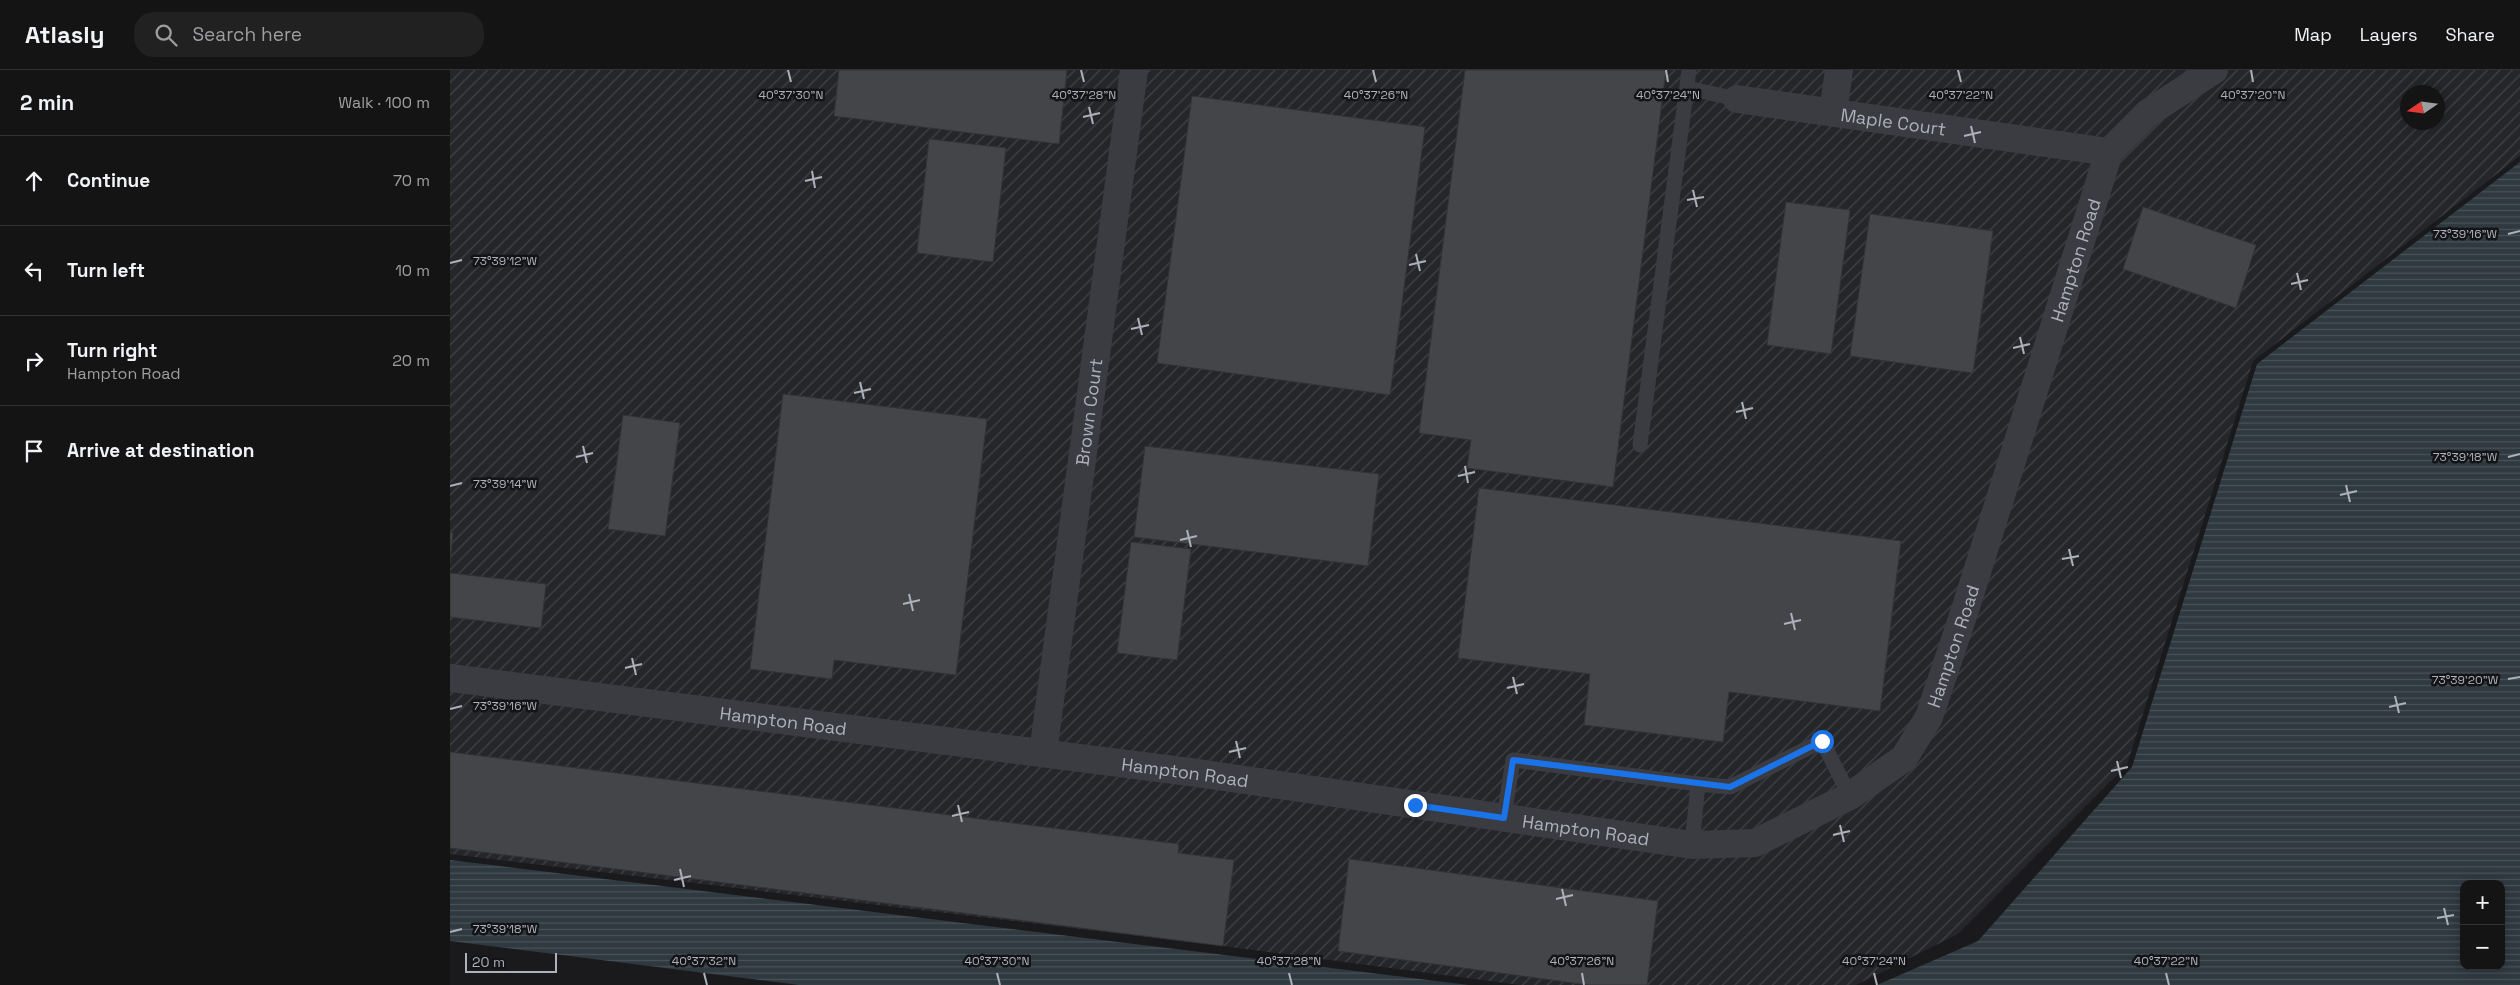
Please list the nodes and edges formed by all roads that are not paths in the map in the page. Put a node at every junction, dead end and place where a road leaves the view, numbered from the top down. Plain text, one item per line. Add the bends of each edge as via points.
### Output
1 (1134, 70) edge
2 (1689, 70) edge
3 (1839, 70) edge
4 (2214, 70) edge
5 (1687, 88) junction
6 (1737, 99) joint
7 (1832, 113) junction
8 (2109, 152) junction
9 (1640, 445) dead end
10 (450, 678) edge
11 (1044, 753) junction
12 (1698, 784) junction
13 (1850, 796) junction
14 (1504, 818) junction
15 (1692, 845) junction

1 - 11 street, Brown Court
2 - 5 lane
3 - 7 street
4 - 8 street, Hampton Road via 2148,113
5 - 6 lane
5 - 9 lane
6 - 7 street, Maple Court
7 - 8 street, Maple Court
8 - 13 street, Hampton Road via 1929,717 1904,758
10 - 11 street, Hampton Road
11 - 14 street, Hampton Road
12 - 13 lane via 1730,787 1822,741
12 - 14 lane via 1513,760
12 - 15 lane
13 - 15 street, Hampton Road via 1755,843
14 - 15 street, Hampton Road

